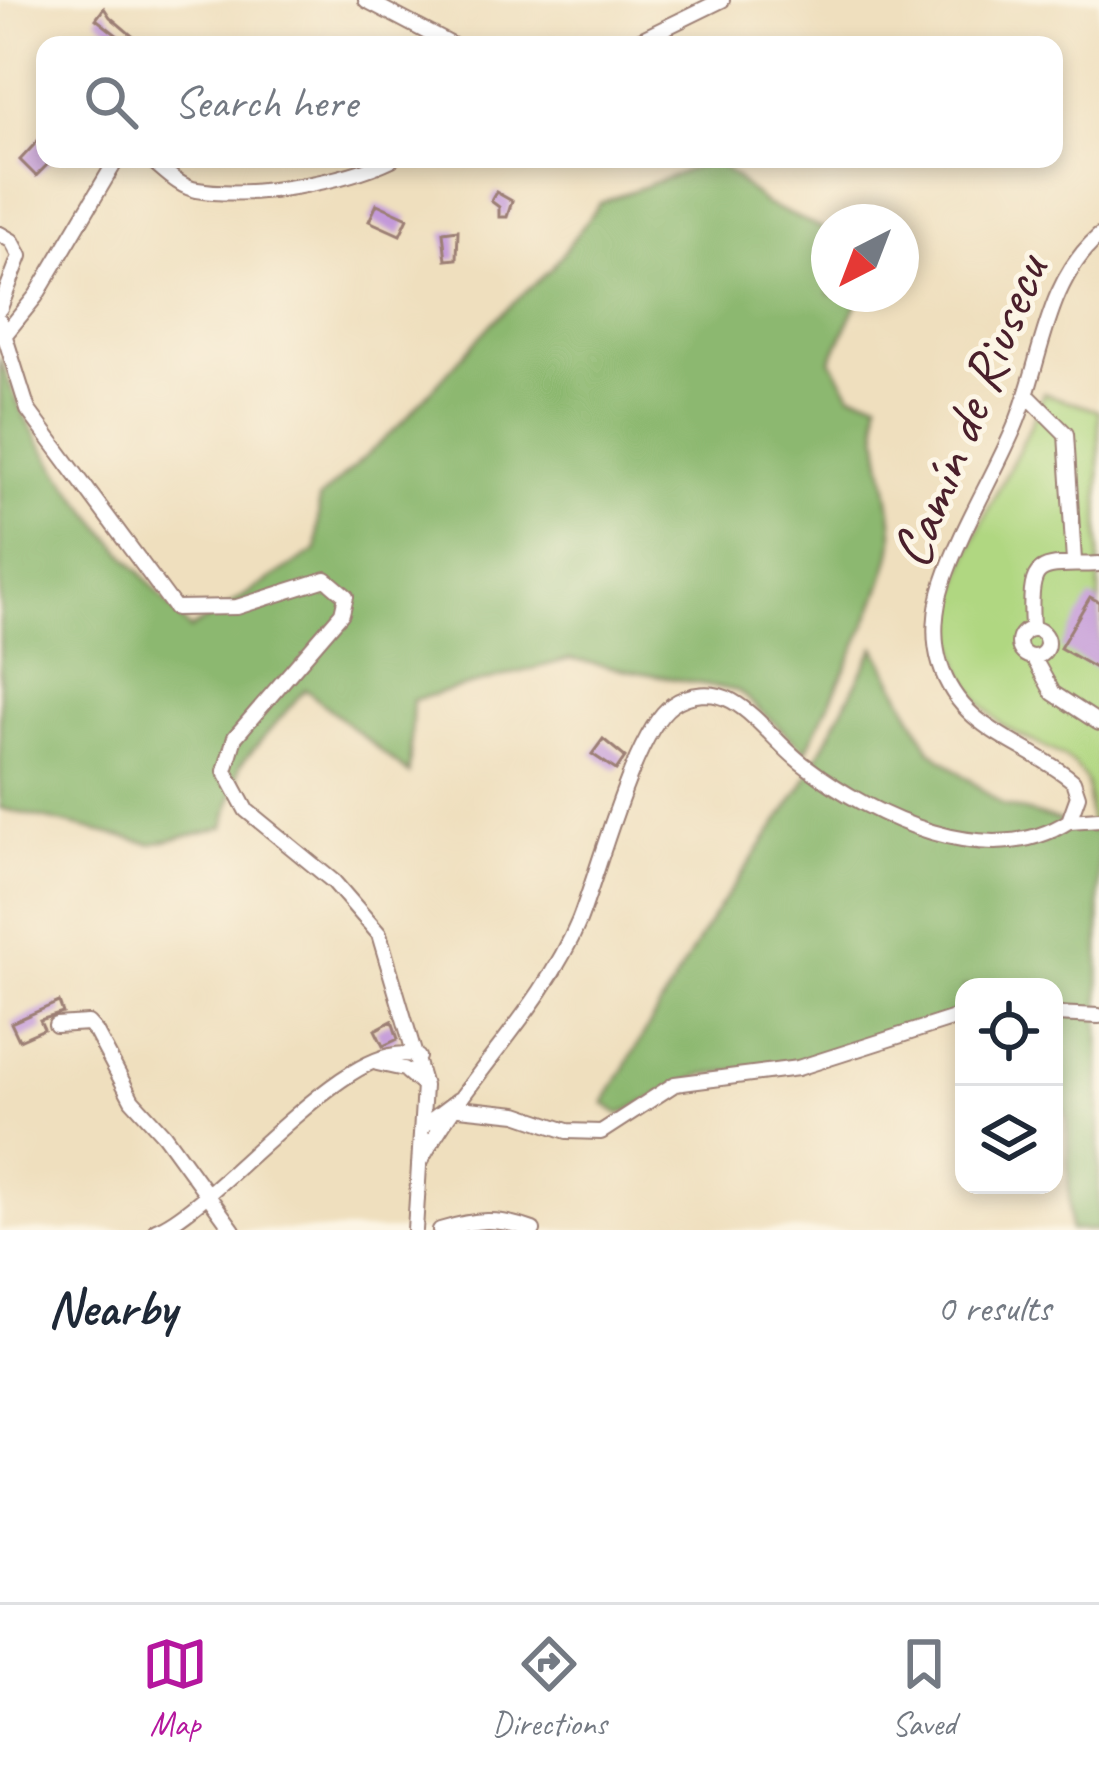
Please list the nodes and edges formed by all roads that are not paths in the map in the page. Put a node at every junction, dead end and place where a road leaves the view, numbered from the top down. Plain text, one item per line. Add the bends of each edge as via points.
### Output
1 (366, 0) edge
2 (721, 0) edge
3 (435, 36) edge
4 (648, 36) edge
5 (112, 168) edge
6 (164, 168) edge
7 (374, 168) edge
8 (0, 234) edge
9 (1099, 236) edge
10 (0, 308) edge
11 (1, 329) edge
12 (1028, 396) junction
13 (1074, 562) junction
14 (1099, 564) edge
15 (1099, 723) edge
16 (1099, 819) edge
17 (1069, 821) junction
18 (1063, 1014) edge
19 (1099, 1016) edge
20 (955, 1018) edge
21 (56, 1025) dead end
22 (418, 1057) junction
23 (384, 1064) junction
24 (424, 1093) junction
25 (459, 1103) junction
26 (447, 1123) junction
27 (422, 1127) junction
28 (419, 1164) junction
29 (207, 1196) junction
30 (156, 1230) edge
31 (233, 1230) edge
32 (415, 1230) edge
33 (440, 1230) edge
34 (533, 1230) edge

1 - 3 street
2 - 4 street
5 - 11 street via 36,296
6 - 7 street via 199,190 314,184
8 - 10 street via 20,256
9 - 12 street, Camín de Riusecu via 1061,283
11 - 22 street via 42,431 175,608 237,607 312,582 333,581 346,596 334,625 236,737 225,772 246,810 370,920
12 - 13 street via 1066,434
12 - 17 street, Camín de Riusecu via 942,584 935,641 967,711 1073,781 1078,796
13 - 14 street
13 - 15 street via 1049,563 1031,587 1032,628 1047,642 1034,657 1053,693
16 - 17 street
17 - 25 street via 1000,839 934,832 842,791 729,700 709,693 675,702 633,774 577,925
18 - 19 street
20 - 25 street via 798,1068 675,1084 601,1132
21 - 29 street via 96,1031 132,1100
22 - 23 street via 405,1052
22 - 24 street
23 - 24 street
23 - 29 street via 298,1113
24 - 25 street
24 - 27 street
25 - 26 street
25 - 27 street
26 - 27 street
26 - 28 street
27 - 28 street
28 - 32 street
29 - 30 street
29 - 31 street
33 - 34 street via 479,1218

